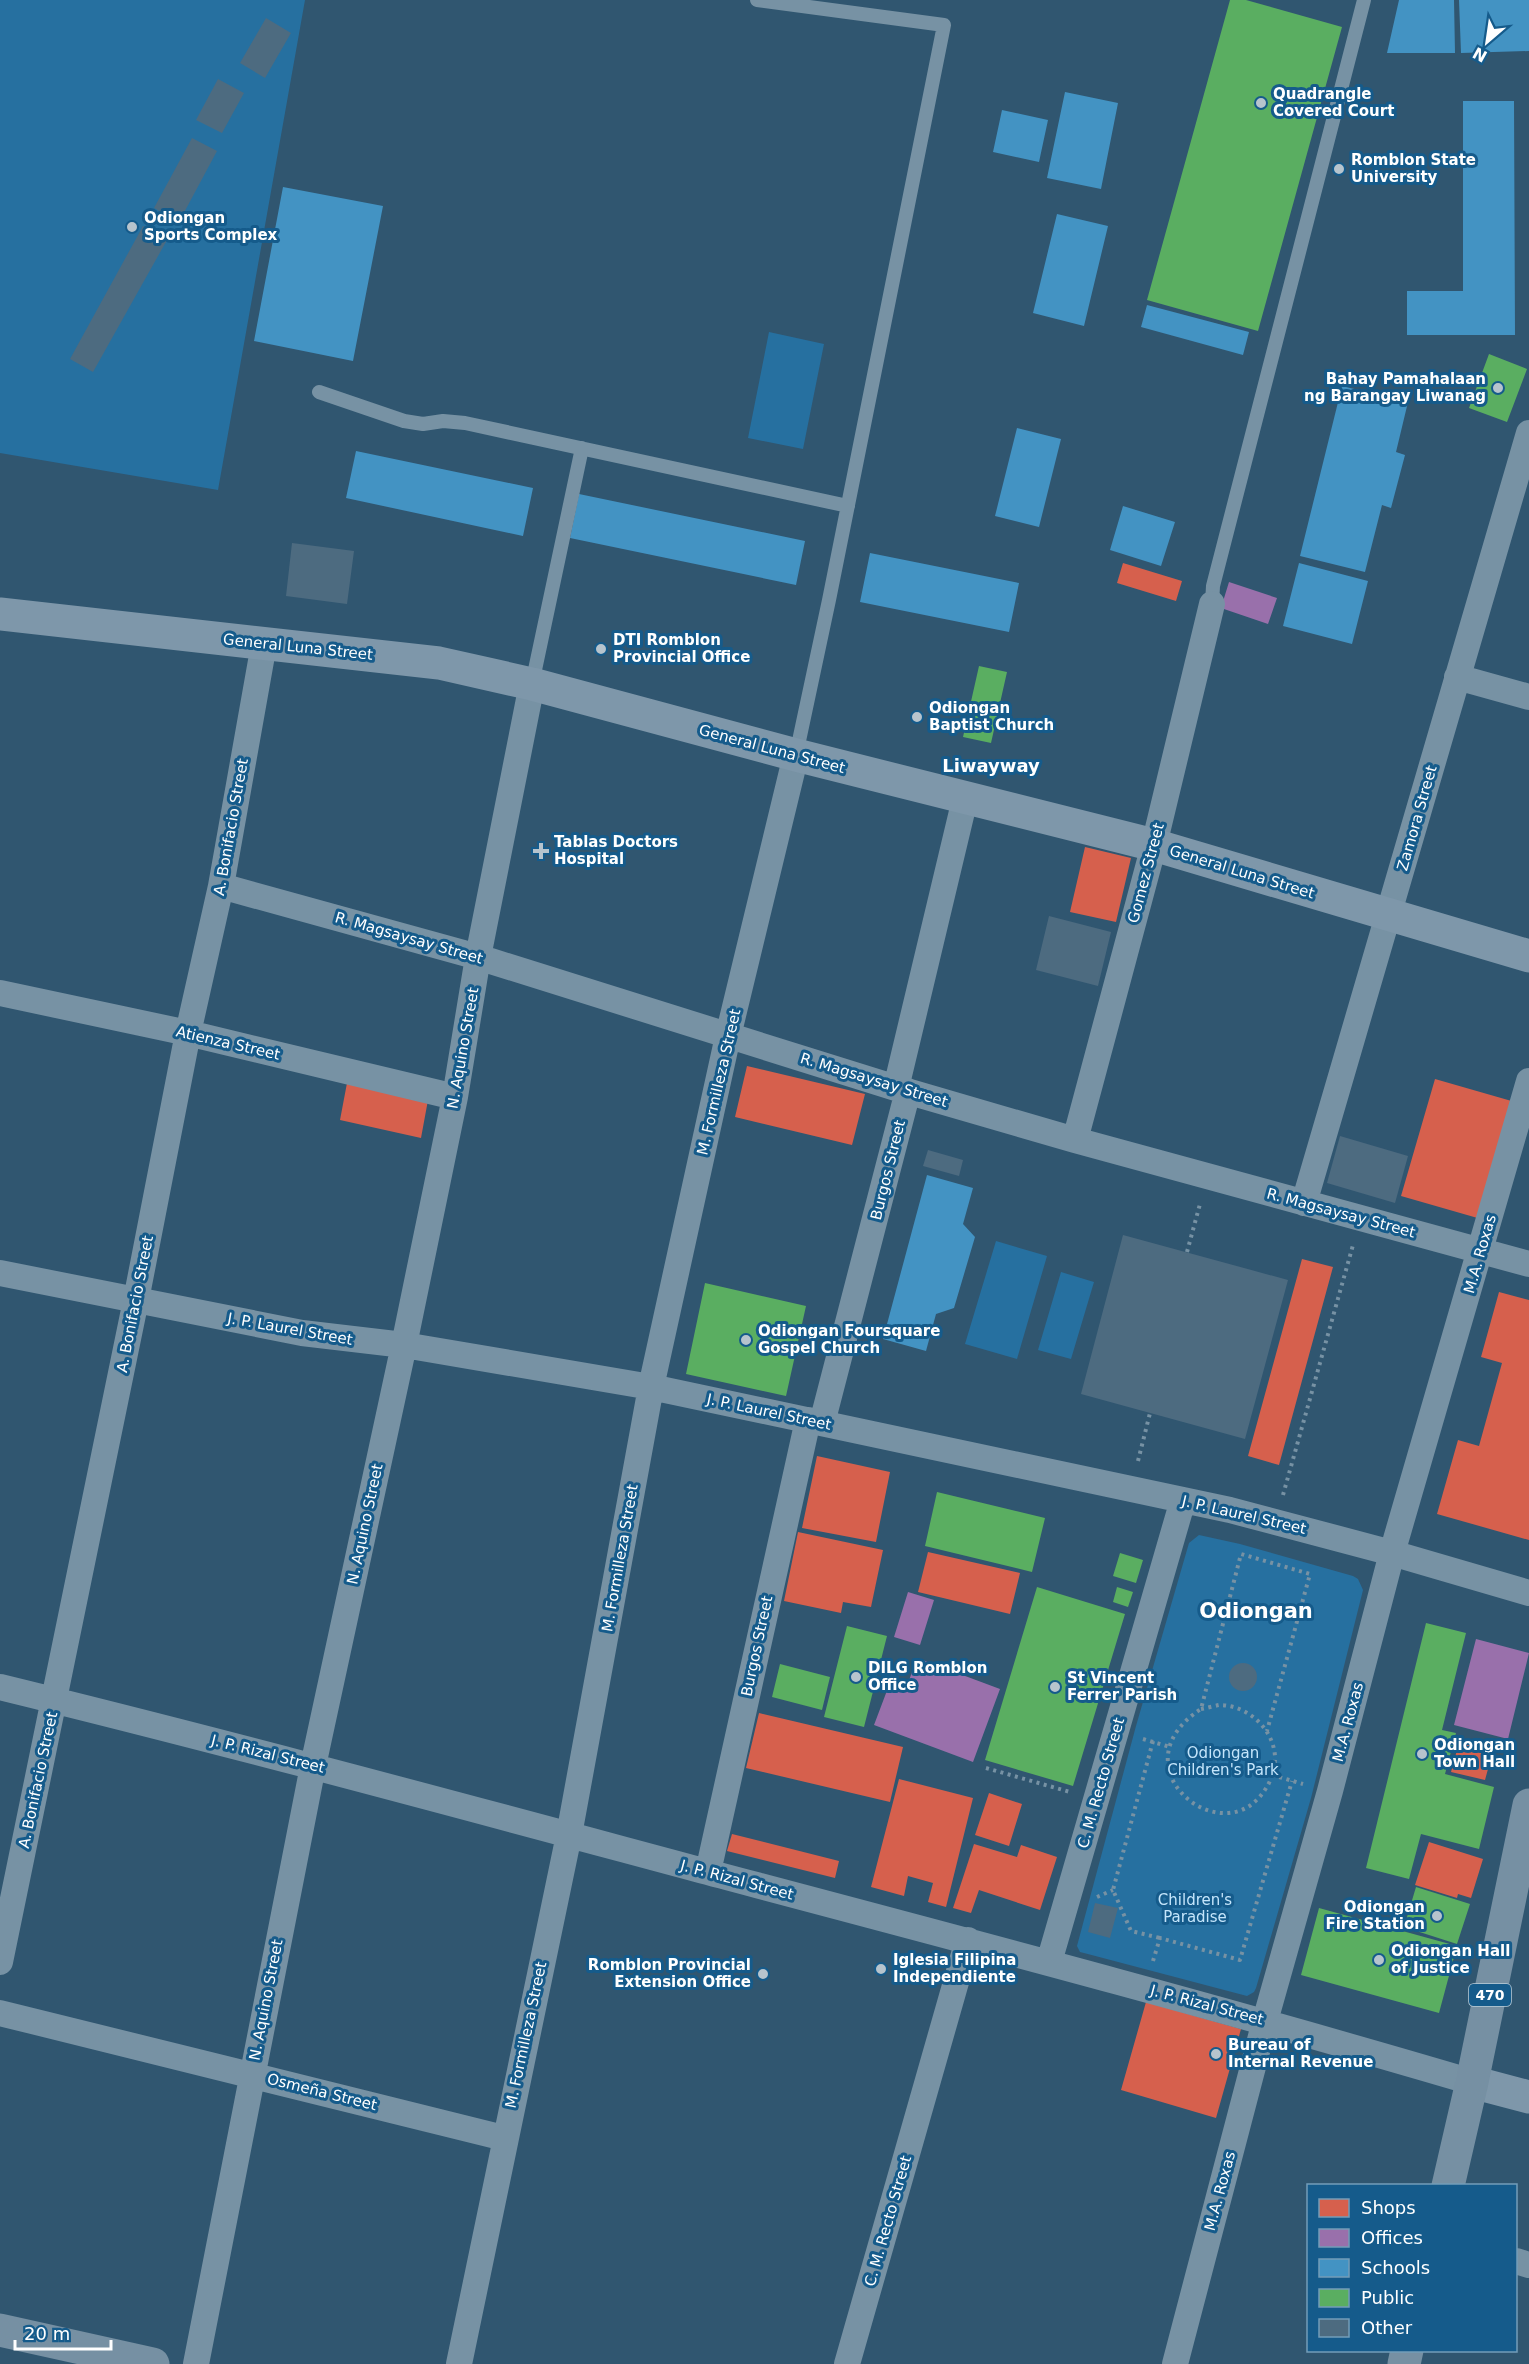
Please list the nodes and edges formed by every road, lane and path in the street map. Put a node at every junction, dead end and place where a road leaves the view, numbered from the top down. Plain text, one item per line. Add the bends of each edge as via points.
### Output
1 (757, 0) edge
2 (1364, 0) edge
3 (319, 392) dead end
4 (1529, 433) edge
5 (582, 448) junction
6 (848, 506) junction
7 (1212, 604) joint
8 (0, 614) edge
9 (264, 644) junction
10 (1457, 677) junction
11 (532, 684) junction
12 (1529, 697) edge
13 (796, 755) junction
14 (964, 799) junction
15 (1154, 845) junction
16 (222, 886) junction
17 (1389, 916) junction
18 (1529, 956) edge
19 (478, 957) junction
20 (0, 993) edge
21 (188, 1033) junction
22 (729, 1036) junction
23 (1529, 1082) edge
24 (902, 1090) junction
25 (455, 1097) junction
26 (1075, 1140) junction
27 (1208, 1176) junction
28 (1304, 1203) junction
29 (1361, 1218) junction
30 (1481, 1250) junction
31 (1188, 1252) dead end
32 (1529, 1264) edge
33 (0, 1273) edge
34 (136, 1300) junction
35 (404, 1345) junction
36 (651, 1387) junction
37 (1150, 1413) dead end
38 (815, 1422) junction
39 (1130, 1490) junction
40 (1184, 1500) junction
41 (1275, 1522) junction
42 (1392, 1553) junction
43 (1529, 1593) edge
44 (0, 1687) edge
45 (55, 1700) junction
46 (1201, 1710) junction
47 (1267, 1731) junction
48 (1153, 1741) dead end
49 (313, 1766) junction
50 (986, 1768) dead end
51 (1292, 1781) dead end
52 (1096, 1800) junction
53 (1529, 1805) edge
54 (569, 1835) junction
55 (708, 1872) junction
56 (1160, 1938) junction
57 (968, 1940) junction
58 (0, 1962) edge
59 (1049, 1962) junction
60 (1146, 1988) junction
61 (0, 2013) edge
62 (1265, 2021) junction
63 (251, 2074) junction
64 (1472, 2082) junction
65 (1529, 2097) edge
66 (504, 2138) junction
67 (1448, 2184) edge
68 (0, 2330) edge
69 (153, 2364) edge
70 (196, 2364) edge
71 (459, 2364) edge
72 (847, 2364) edge
73 (1175, 2364) edge

1 - 6 lane via 944,25
2 - 7 lane via 1213,586
3 - 5 lane via 404,421 465,423
4 - 10 street, Zamora Street
5 - 6 lane
5 - 11 lane
6 - 13 lane
7 - 15 street, Gomez Street
8 - 9 main road, General Luna Street
9 - 11 main road, General Luna Street via 440,663
9 - 16 street, A. Bonifacio Street
10 - 12 street
10 - 17 street, Zamora Street
11 - 13 main road, General Luna Street
11 - 19 street, N. Aquino Street
13 - 14 main road, General Luna Street
13 - 22 street, M. Formilleza Street
14 - 15 main road, General Luna Street
14 - 24 street, Burgos Street
15 - 17 main road, General Luna Street
15 - 26 street, Gomez Street
16 - 19 street, R. Magsaysay Street
16 - 21 street, A. Bonifacio Street
17 - 18 main road, General Luna Street
17 - 28 street, Zamora Street
19 - 22 street, R. Magsaysay Street
19 - 25 street, N. Aquino Street
20 - 21 street, Atienza Street
21 - 25 street, Atienza Street
21 - 34 street, A. Bonifacio Street
22 - 24 street, R. Magsaysay Street
22 - 36 street, M. Formilleza Street
23 - 30 street, M.A. Roxas
24 - 26 street, R. Magsaysay Street
24 - 38 street, Burgos Street
25 - 35 street, N. Aquino Street
26 - 27 street, R. Magsaysay Street
27 - 28 street, R. Magsaysay Street
27 - 31 path
28 - 29 street, R. Magsaysay Street
29 - 30 street, R. Magsaysay Street
29 - 41 path
30 - 32 street, R. Magsaysay Street
30 - 42 street, M.A. Roxas
33 - 34 street, J. P. Laurel Street
34 - 35 street, J. P. Laurel Street via 302,1333
34 - 45 street, A. Bonifacio Street
35 - 36 street, J. P. Laurel Street
35 - 49 street, N. Aquino Street
36 - 38 street, J. P. Laurel Street
36 - 54 street, M. Formilleza Street
37 - 39 path
38 - 39 street, J. P. Laurel Street
38 - 55 street, Burgos Street
39 - 40 street, J. P. Laurel Street
40 - 41 street, J. P. Laurel Street
40 - 52 street, C. M. Recto Street
41 - 42 street, J. P. Laurel Street
42 - 43 street, J. P. Laurel Street
42 - 62 street, M.A. Roxas
44 - 45 street, J. P. Rizal Street
45 - 49 street, J. P. Rizal Street
45 - 58 street, A. Bonifacio Street
46 - 47 path via 1219,1705 1237,1708 1254,1717
46 - 47 path via 1174,1734 1169,1770 1188,1801 1204,1810 1241,1809 1258,1799 1275,1767 1274,1748
46 - 47 path via 1241,1554 1310,1574
48 - 56 path via 1113,1890 1131,1931
49 - 54 street, J. P. Rizal Street
49 - 63 street, N. Aquino Street
50 - 52 path
51 - 56 path via 1240,1960
52 - 59 street, C. M. Recto Street
53 - 64 main road, 470
54 - 55 street, J. P. Rizal Street
54 - 66 street, M. Formilleza Street
55 - 57 street, J. P. Rizal Street
56 - 60 path
57 - 59 street, J. P. Rizal Street
57 - 72 street, C. M. Recto Street
59 - 60 street, J. P. Rizal Street
60 - 62 street, J. P. Rizal Street
61 - 63 street, Osmeña Street
62 - 64 street, J. P. Rizal Street
62 - 73 street, M.A. Roxas
63 - 66 street, Osmeña Street
63 - 70 street, N. Aquino Street
64 - 65 main road
64 - 67 main road, 470
66 - 71 street, M. Formilleza Street
68 - 69 main road

